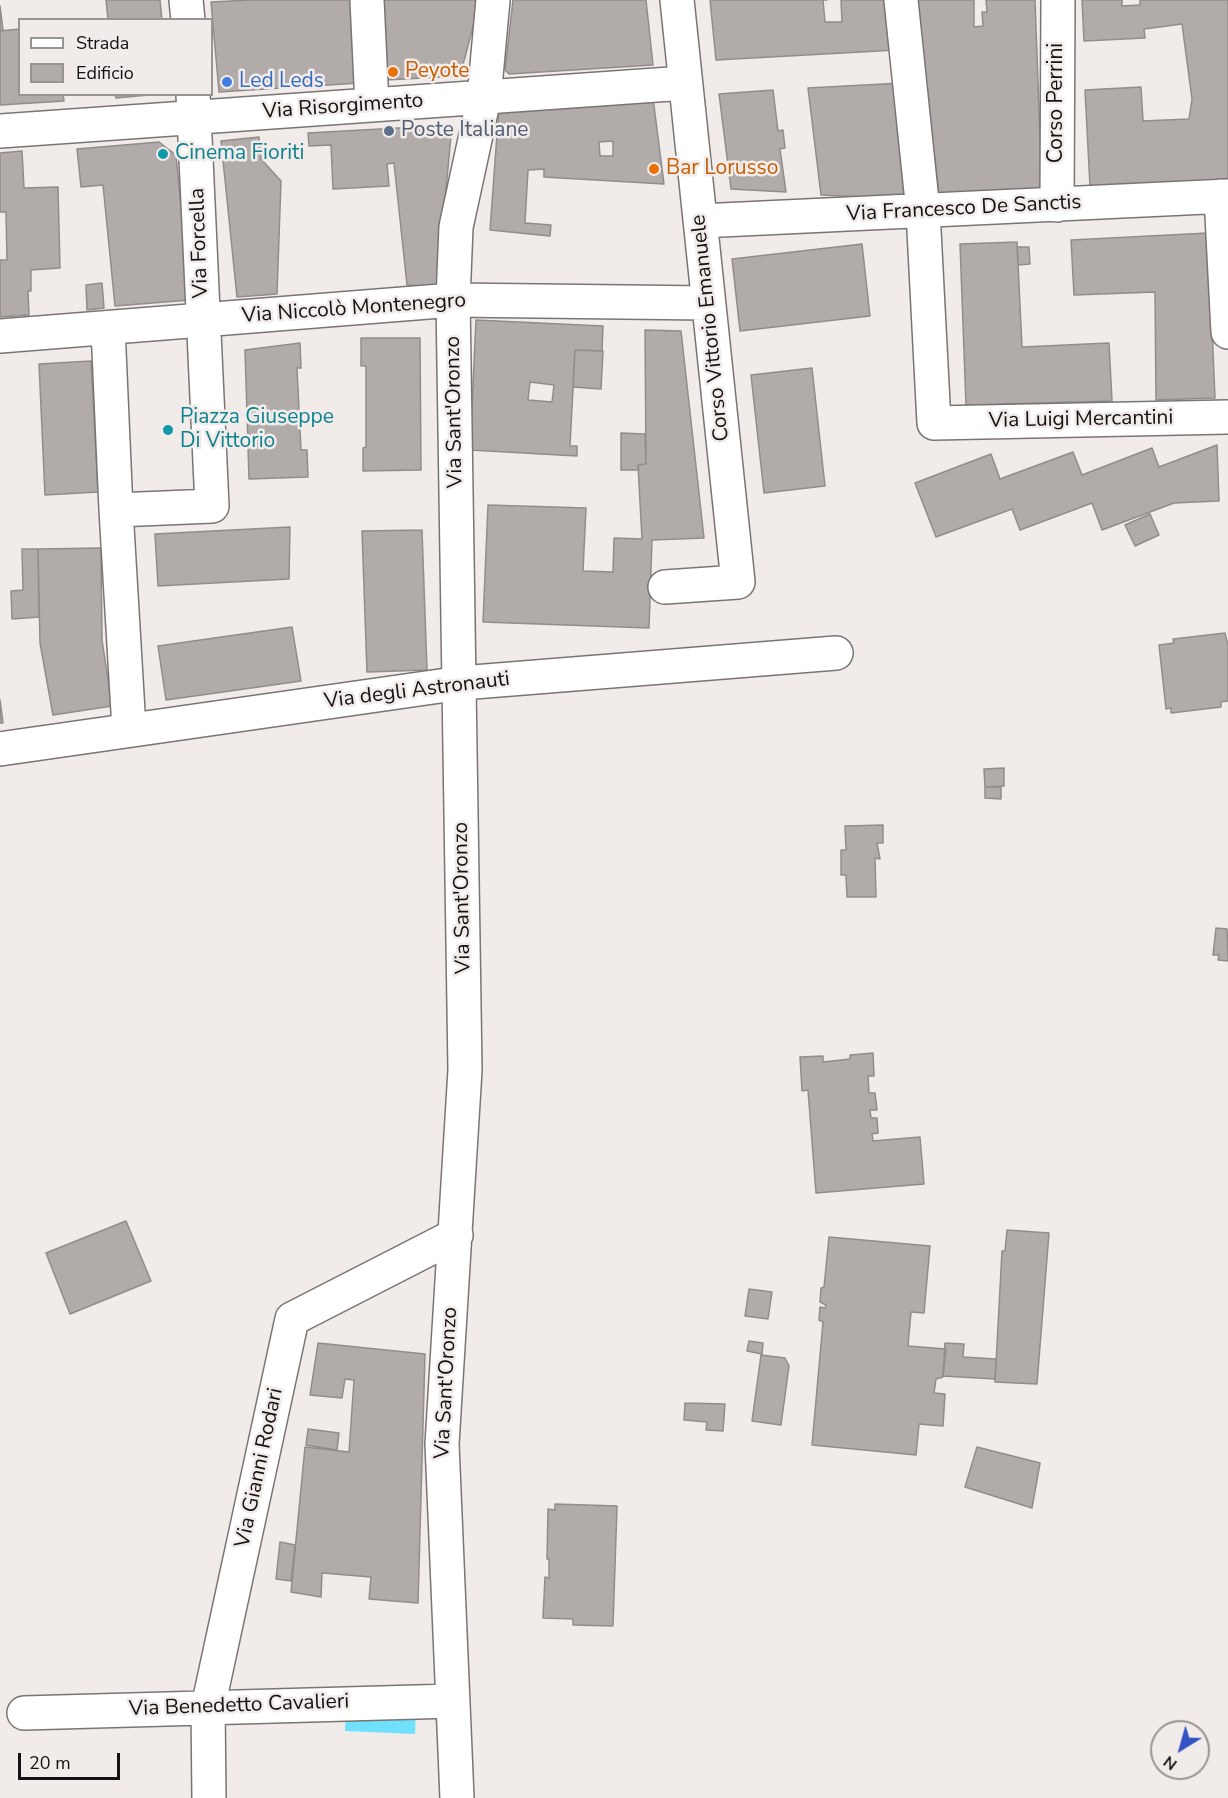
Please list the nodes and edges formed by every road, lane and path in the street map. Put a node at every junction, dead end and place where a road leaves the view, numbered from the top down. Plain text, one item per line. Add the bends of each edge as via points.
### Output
1 (186, 0) edge
2 (367, 0) edge
3 (493, 0) edge
4 (677, 0) edge
5 (901, 0) edge
6 (1058, 0) edge
7 (188, 18) edge
8 (685, 84) junction
9 (484, 98) junction
10 (372, 105) junction
11 (194, 106) edge
12 (0, 131) edge
13 (1225, 196) edge
14 (1057, 205) junction
15 (923, 210) junction
16 (699, 221) junction
17 (453, 300) junction
18 (708, 303) junction
19 (203, 319) junction
20 (108, 328) junction
21 (1228, 332) edge
22 (0, 336) edge
23 (1228, 417) edge
24 (116, 510) junction
25 (665, 587) dead end
26 (836, 653) dead end
27 (461, 683) junction
28 (129, 729) junction
29 (0, 749) edge
30 (456, 1235) junction
31 (453, 1701) junction
32 (208, 1707) junction
33 (24, 1713) dead end
34 (209, 1798) edge
35 (457, 1798) edge

1 - 7 street
2 - 10 street
3 - 9 street, Via Sant'Oronzo
4 - 8 street, Corso Vittorio Emanuele
5 - 15 street
6 - 14 street, Corso Perrini
8 - 9 street, Via Risorgimento
8 - 16 street, Corso Vittorio Emanuele
9 - 10 street, Via Risorgimento
9 - 17 street, Via Sant'Oronzo via 456,227
10 - 11 street, Via Risorgimento
11 - 12 street, Via Risorgimento
11 - 19 street, Via Forcella
13 - 14 street, Via Francesco De Sanctis
13 - 21 street
14 - 15 street, Via Francesco De Sanctis
15 - 16 street, Via Francesco De Sanctis
15 - 23 street, Via Luigi Mercantini via 934,423
16 - 18 street, Corso Vittorio Emanuele
17 - 18 street, Via Niccolò Montenegro
17 - 19 street, Via Niccolò Montenegro
17 - 27 street, Via Sant'Oronzo
18 - 25 street, Corso Vittorio Emanuele via 738,582
19 - 20 street, Via Niccolò Montenegro
19 - 24 street via 212,506
20 - 22 street, Via Niccolò Montenegro
20 - 24 street
24 - 28 street
26 - 27 street, Via degli Astronauti
27 - 28 street, Via degli Astronauti
27 - 30 street, Via Sant'Oronzo via 465,1070
28 - 29 street, Via degli Astronauti
30 - 31 street, Via Sant'Oronzo via 442,1444
30 - 32 street, Via Gianni Rodari via 292,1319
31 - 32 street, Via Benedetto Cavalieri
31 - 35 street, Via Sant'Oronzo
32 - 33 street, Via Benedetto Cavalieri
32 - 34 street, Via Gianni Rodari

